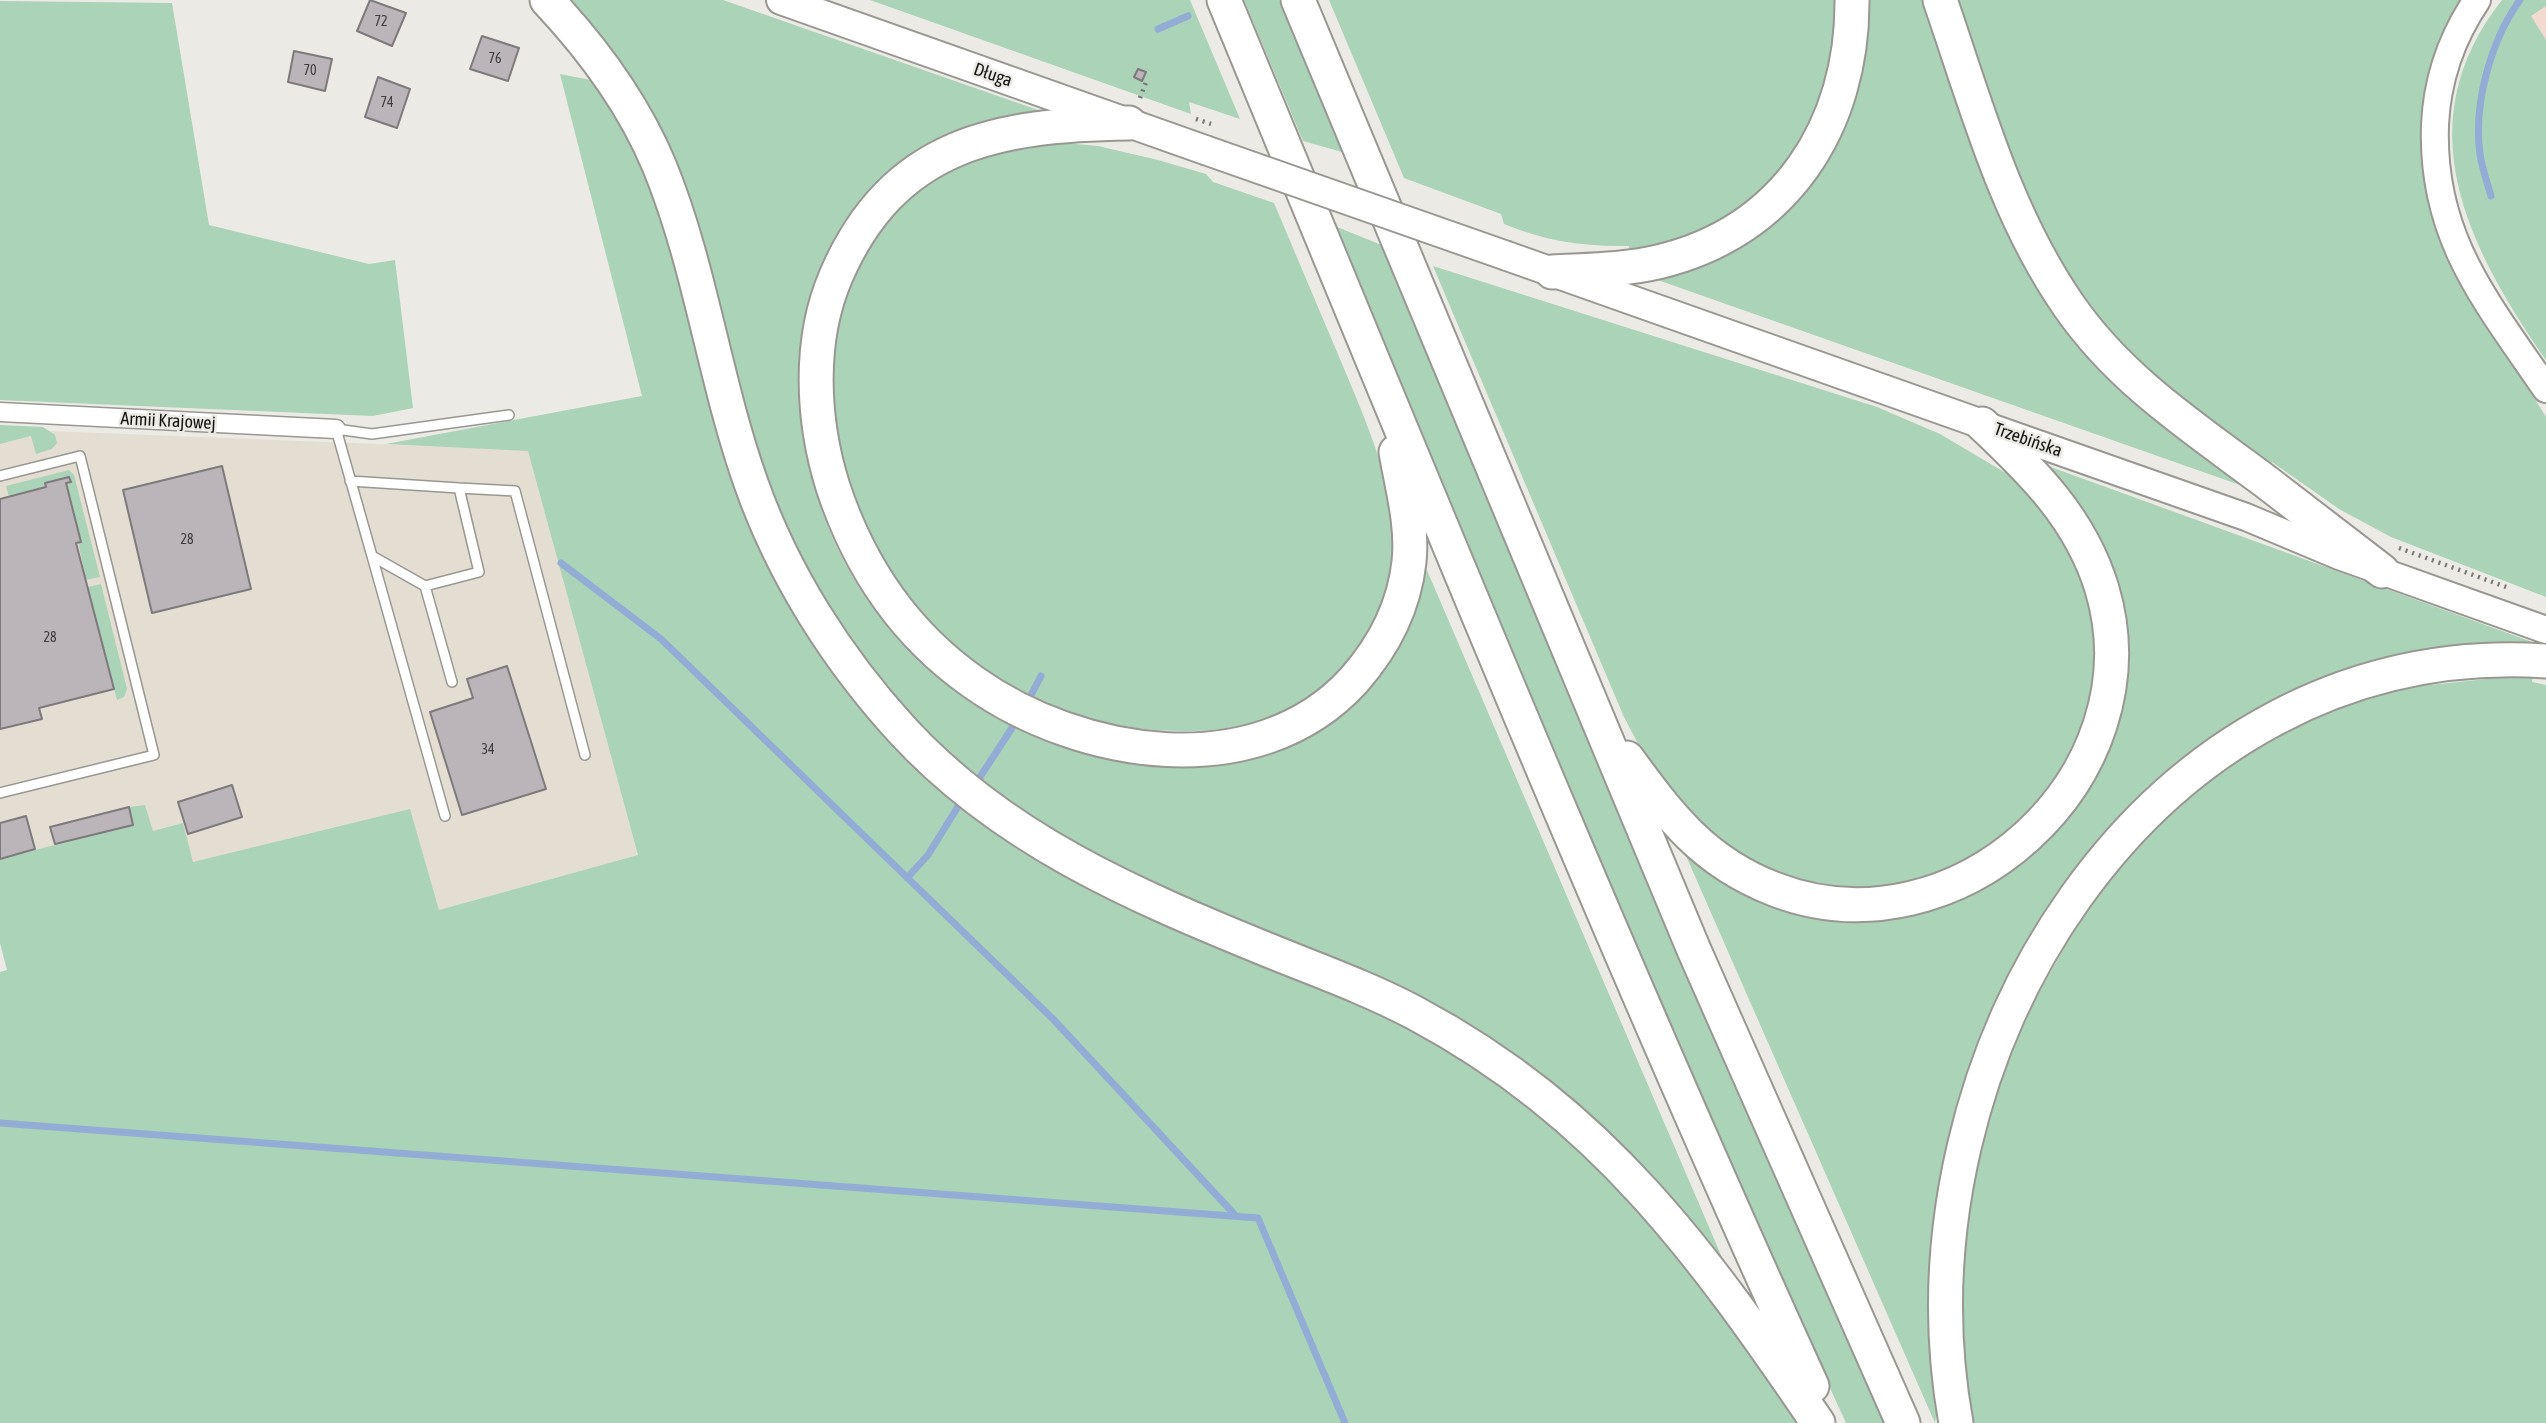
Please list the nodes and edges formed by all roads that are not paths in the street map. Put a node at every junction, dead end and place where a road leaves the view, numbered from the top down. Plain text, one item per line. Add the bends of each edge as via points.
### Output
1 (547, 0) edge
2 (781, 0) edge
3 (1224, 0) edge
4 (1298, 0) edge
5 (1852, 0) edge
6 (1940, 0) edge
7 (2477, 0) edge
8 (1134, 111) junction
9 (1507, 256) joint
10 (1552, 272) junction
11 (1383, 384) junction
12 (2546, 388) edge
13 (0, 412) edge
14 (509, 415) dead end
15 (1982, 424) junction
16 (336, 429) junction
17 (0, 477) edge
18 (350, 481) junction
19 (459, 488) junction
20 (372, 556) junction
21 (2382, 571) junction
22 (425, 586) junction
23 (2546, 630) edge
24 (2546, 662) edge
25 (452, 682) dead end
26 (1590, 705) junction
27 (586, 755) dead end
28 (0, 793) edge
29 (445, 816) dead end
30 (1818, 1423) edge
31 (1829, 1423) edge
32 (1903, 1423) edge
33 (1956, 1423) edge

1 - 30 highway via 615,83 659,166 685,242 750,481 781,553 832,640 902,730 981,803 1074,864 1122,889 1412,1012 1525,1084 1600,1145 1678,1229 1736,1303
2 - 8 main road, Długa
3 - 11 highway
4 - 26 highway
5 - 10 highway via 1850,53 1829,124 1791,184 1766,208 1717,239 1661,261
6 - 21 highway via 2007,192 2035,251 2083,326 2160,402
7 - 12 main road via 2451,48 2439,92 2435,149 2439,196 2446,223 2471,276
8 - 9 main road, Długa, bridge via 1205,150
8 - 11 highway via 1020,129 955,149 894,191 845,255 824,314 819,344 817,410 822,442 840,508 855,541 890,603 910,626 974,683 1030,715 1080,734 1132,745 1191,749 1252,743 1290,730 1327,707 1365,668 1389,632 1406,586 1410,530
9 - 10 main road, Trzebińska
10 - 15 main road, Trzebińska
11 - 31 highway via 1663,1049
13 - 16 street, Armii Krajowej
14 - 16 lane via 372,434
15 - 21 main road, Trzebińska via 2246,517
15 - 26 highway via 2052,494 2080,537 2102,588 2110,655 2104,706 2078,774 2045,819 1995,863 1944,889 1888,903 1830,903 1775,889 1723,863 1680,828
16 - 18 lane
17 - 28 lane via 80,456 153,755
18 - 19 lane
18 - 20 lane
19 - 22 lane via 479,572
19 - 27 lane via 515,492
20 - 22 lane
20 - 29 lane
21 - 23 main road, Trzebińska
22 - 25 lane
24 - 33 highway via 2451,662 2410,668 2304,702 2182,781 2095,872 2015,1000 1991,1053 1967,1127 1949,1223 1944,1288
26 - 32 highway via 1765,1116

